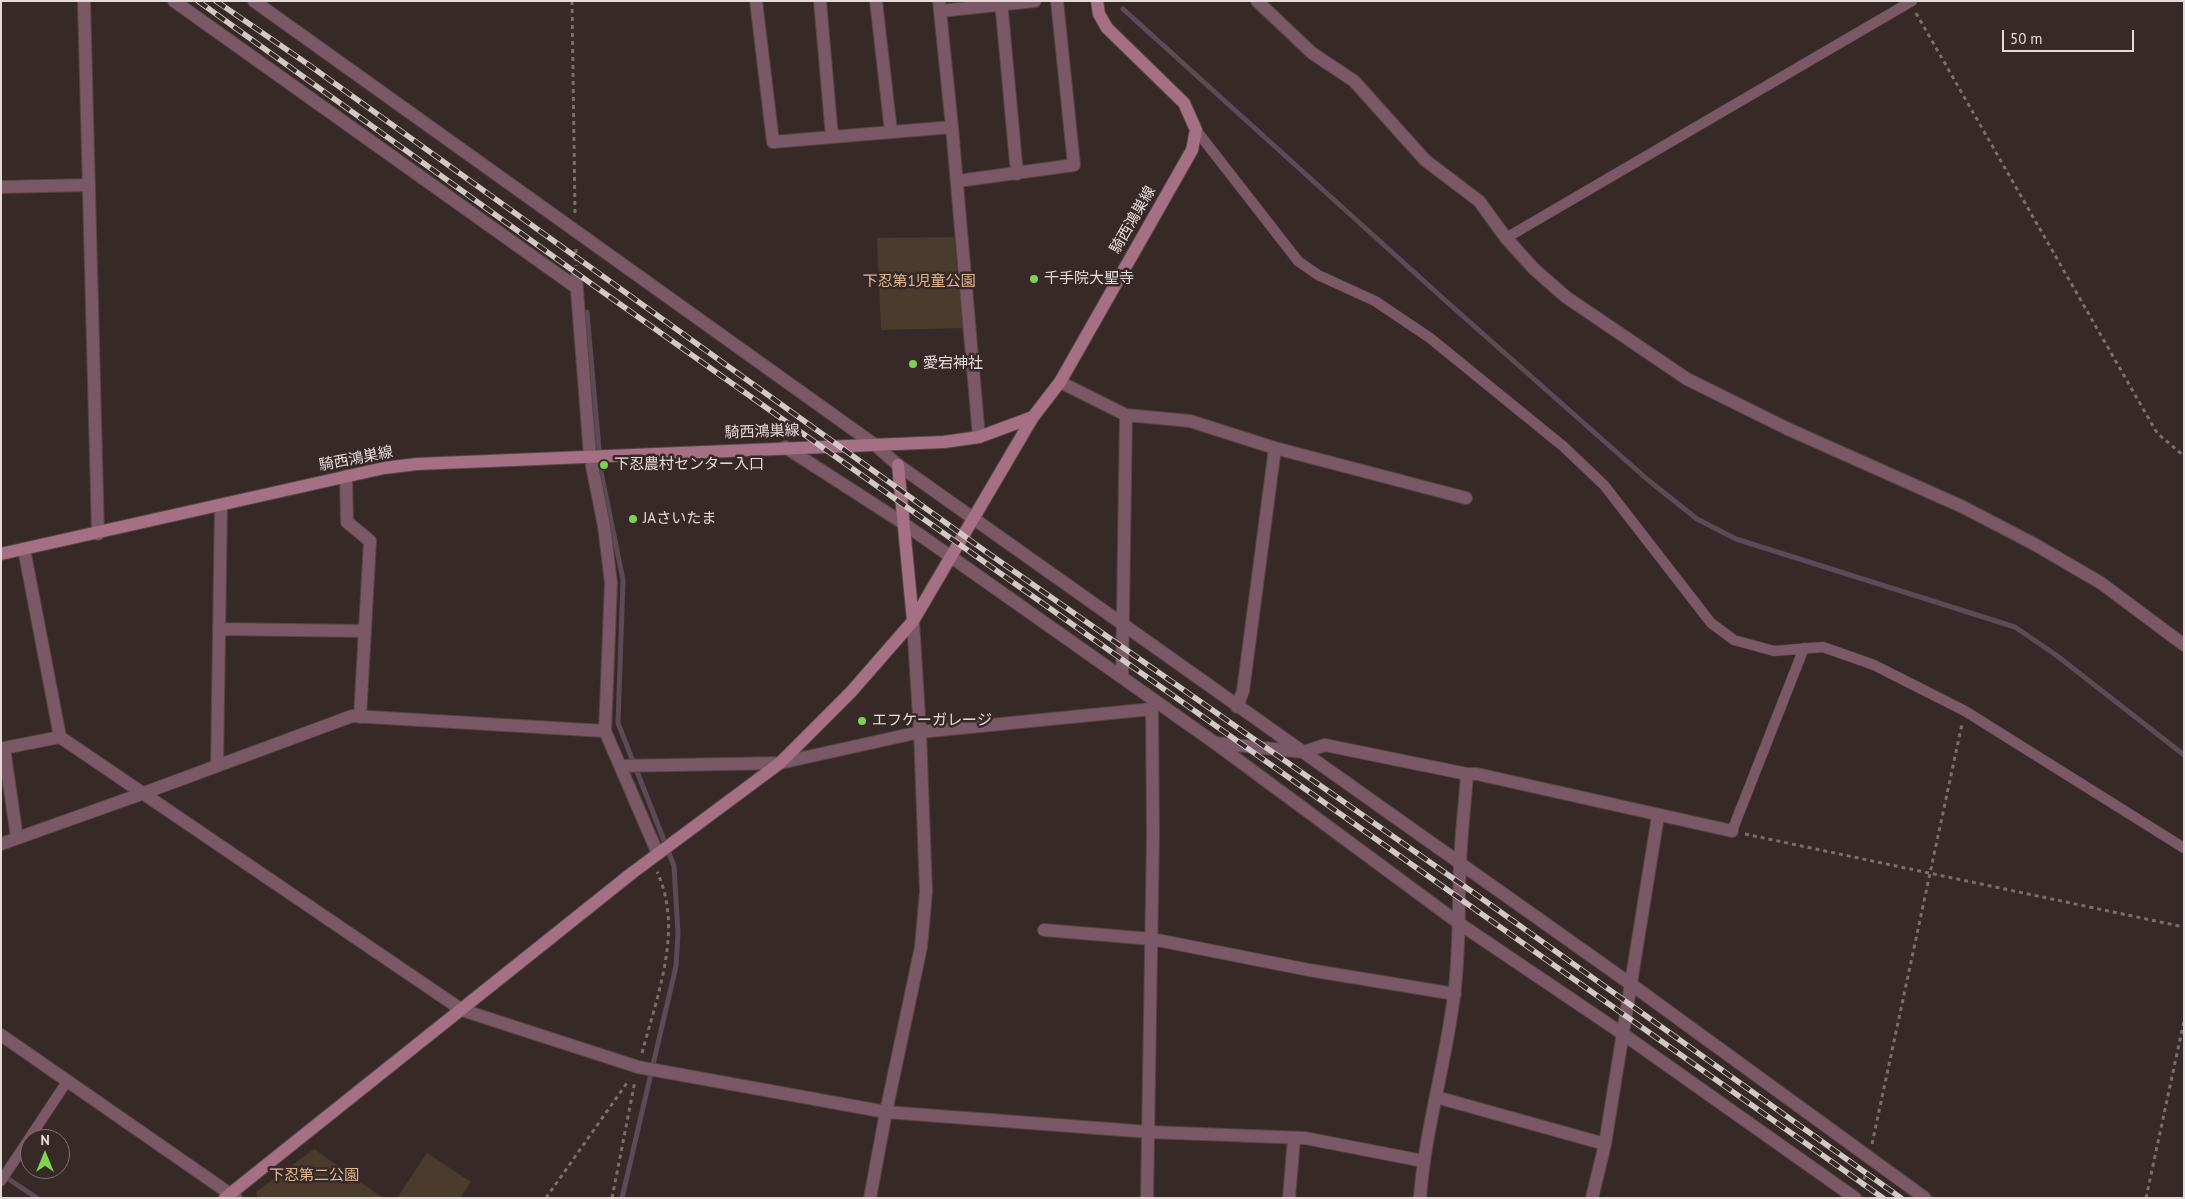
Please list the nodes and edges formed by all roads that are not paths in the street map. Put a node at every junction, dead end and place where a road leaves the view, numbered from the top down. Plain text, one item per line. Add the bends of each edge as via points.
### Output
1 (84, 1) edge
2 (174, 1) edge
3 (254, 1) edge
4 (756, 1) edge
5 (820, 1) edge
6 (876, 1) edge
7 (1035, 1) edge
8 (1057, 1) edge
9 (1257, 1) edge
10 (1095, 2) edge
11 (1911, 2) edge
12 (1001, 3) edge
13 (940, 6) edge
14 (952, 127) junction
15 (1196, 130) junction
16 (891, 132) junction
17 (832, 137) junction
18 (1017, 174) junction
19 (958, 181) junction
20 (89, 185) junction
21 (1, 187) edge
22 (1506, 238) junction
23 (1060, 382) junction
24 (1126, 415) junction
25 (1033, 417) junction
26 (979, 437) junction
27 (875, 445) junction
28 (785, 448) junction
29 (1275, 448) junction
30 (596, 456) junction
31 (898, 465) junction
32 (346, 476) junction
33 (1466, 498) dead end
34 (222, 505) junction
35 (973, 518) junction
36 (903, 523) junction
37 (98, 534) junction
38 (24, 549) junction
39 (1, 554) edge
40 (951, 557) junction
41 (912, 621) junction
42 (1124, 624) junction
43 (219, 629) junction
44 (365, 631) junction
45 (2184, 645) edge
46 (1804, 648) junction
47 (1122, 677) junction
48 (1154, 706) junction
49 (1237, 707) junction
50 (360, 717) junction
51 (605, 731) junction
52 (920, 732) junction
53 (60, 737) junction
54 (1215, 743) junction
55 (1304, 752) junction
56 (780, 763) junction
57 (217, 766) junction
58 (620, 766) junction
59 (1467, 774) junction
60 (144, 793) junction
61 (1658, 816) junction
62 (1732, 831) joint
63 (17, 838) junction
64 (1, 844) edge
65 (2184, 848) edge
66 (655, 857) junction
67 (1460, 865) junction
68 (1460, 924) junction
69 (1044, 930) dead end
70 (1152, 939) junction
71 (1632, 985) junction
72 (1454, 994) junction
73 (462, 1010) junction
74 (1623, 1034) junction
75 (1, 1036) edge
76 (68, 1080) junction
77 (1436, 1097) junction
78 (886, 1112) junction
79 (1149, 1132) junction
80 (1294, 1138) junction
81 (1605, 1144) junction
82 (1423, 1161) junction
83 (1, 1181) edge
84 (1858, 1194) edge
85 (231, 1196) edge
86 (870, 1198) edge
87 (1147, 1198) edge
88 (1289, 1198) edge
89 (1420, 1198) edge
90 (1592, 1198) edge
91 (1925, 1198) edge

1 - 20 street
2 - 30 street via 577,283
3 - 27 street
4 - 17 street via 773,142
5 - 17 street
6 - 16 street
7 - 12 street
8 - 18 street via 1074,165
9 - 22 street via 1312,53 1354,81 1425,160 1479,201
10 - 15 main road via 1106,28 1184,103
11 - 22 lane
12 - 13 street
12 - 18 street
13 - 14 street
14 - 16 street
14 - 19 street
15 - 23 main road, 騎西鴻巣線 via 1192,150
15 - 46 lane via 1298,261 1318,275 1375,301 1430,338 1604,485 1711,623 1734,640 1774,651
16 - 17 street
18 - 19 street
19 - 26 street
20 - 21 street
20 - 37 street
22 - 45 street via 1566,297 1687,380 1962,507 2034,544 2101,583
23 - 24 street
23 - 25 main road, 騎西鴻巣線
24 - 29 street via 1190,421
24 - 42 street
25 - 26 main road, 騎西鴻巣線
25 - 35 main road
26 - 27 main road, 騎西鴻巣線
27 - 28 main road, 騎西鴻巣線
27 - 31 street
28 - 30 main road, 騎西鴻巣線
28 - 36 street
29 - 33 street
29 - 49 street via 1243,691
30 - 32 main road, 騎西鴻巣線 via 417,464
30 - 51 street via 611,583
31 - 35 street
31 - 36 main road
32 - 34 main road, 騎西鴻巣線
32 - 44 street via 348,522 370,541
34 - 37 main road, 騎西鴻巣線
34 - 43 street
35 - 40 main road
35 - 42 street
36 - 40 street
36 - 41 main road
37 - 38 main road, 騎西鴻巣線
38 - 39 main road, 騎西鴻巣線
38 - 53 street
40 - 41 main road
40 - 47 street
41 - 52 street
41 - 56 main road via 851,692
42 - 47 street
42 - 49 street
43 - 44 street
43 - 57 street
44 - 50 street
46 - 62 lane
46 - 65 lane via 1823,647 1874,665 1965,711
47 - 48 street
48 - 52 street
48 - 54 street
48 - 70 street
49 - 55 street
50 - 51 street
50 - 57 street via 352,716
51 - 58 street
52 - 56 street
52 - 78 street via 926,892 921,947
53 - 60 street
53 - 63 street via 4,748
54 - 55 street
54 - 68 street
55 - 59 street via 1325,745
55 - 67 street
56 - 58 street
56 - 66 main road
57 - 60 street
58 - 66 street
59 - 61 street
59 - 67 street
60 - 63 street
60 - 73 street
61 - 62 street
61 - 71 street
63 - 64 street
66 - 73 main road
67 - 68 street
67 - 71 street
68 - 72 street
68 - 74 street
69 - 70 street
70 - 72 street
70 - 79 street
71 - 74 street
71 - 91 street
72 - 77 street
73 - 78 street via 638,1067
73 - 85 main road
74 - 81 street
74 - 84 street
75 - 76 street
76 - 83 lane
76 - 85 street
77 - 81 street
77 - 82 street
78 - 79 street
78 - 86 street
79 - 80 street
79 - 87 street
80 - 82 street
80 - 88 street
81 - 90 street
82 - 89 street

